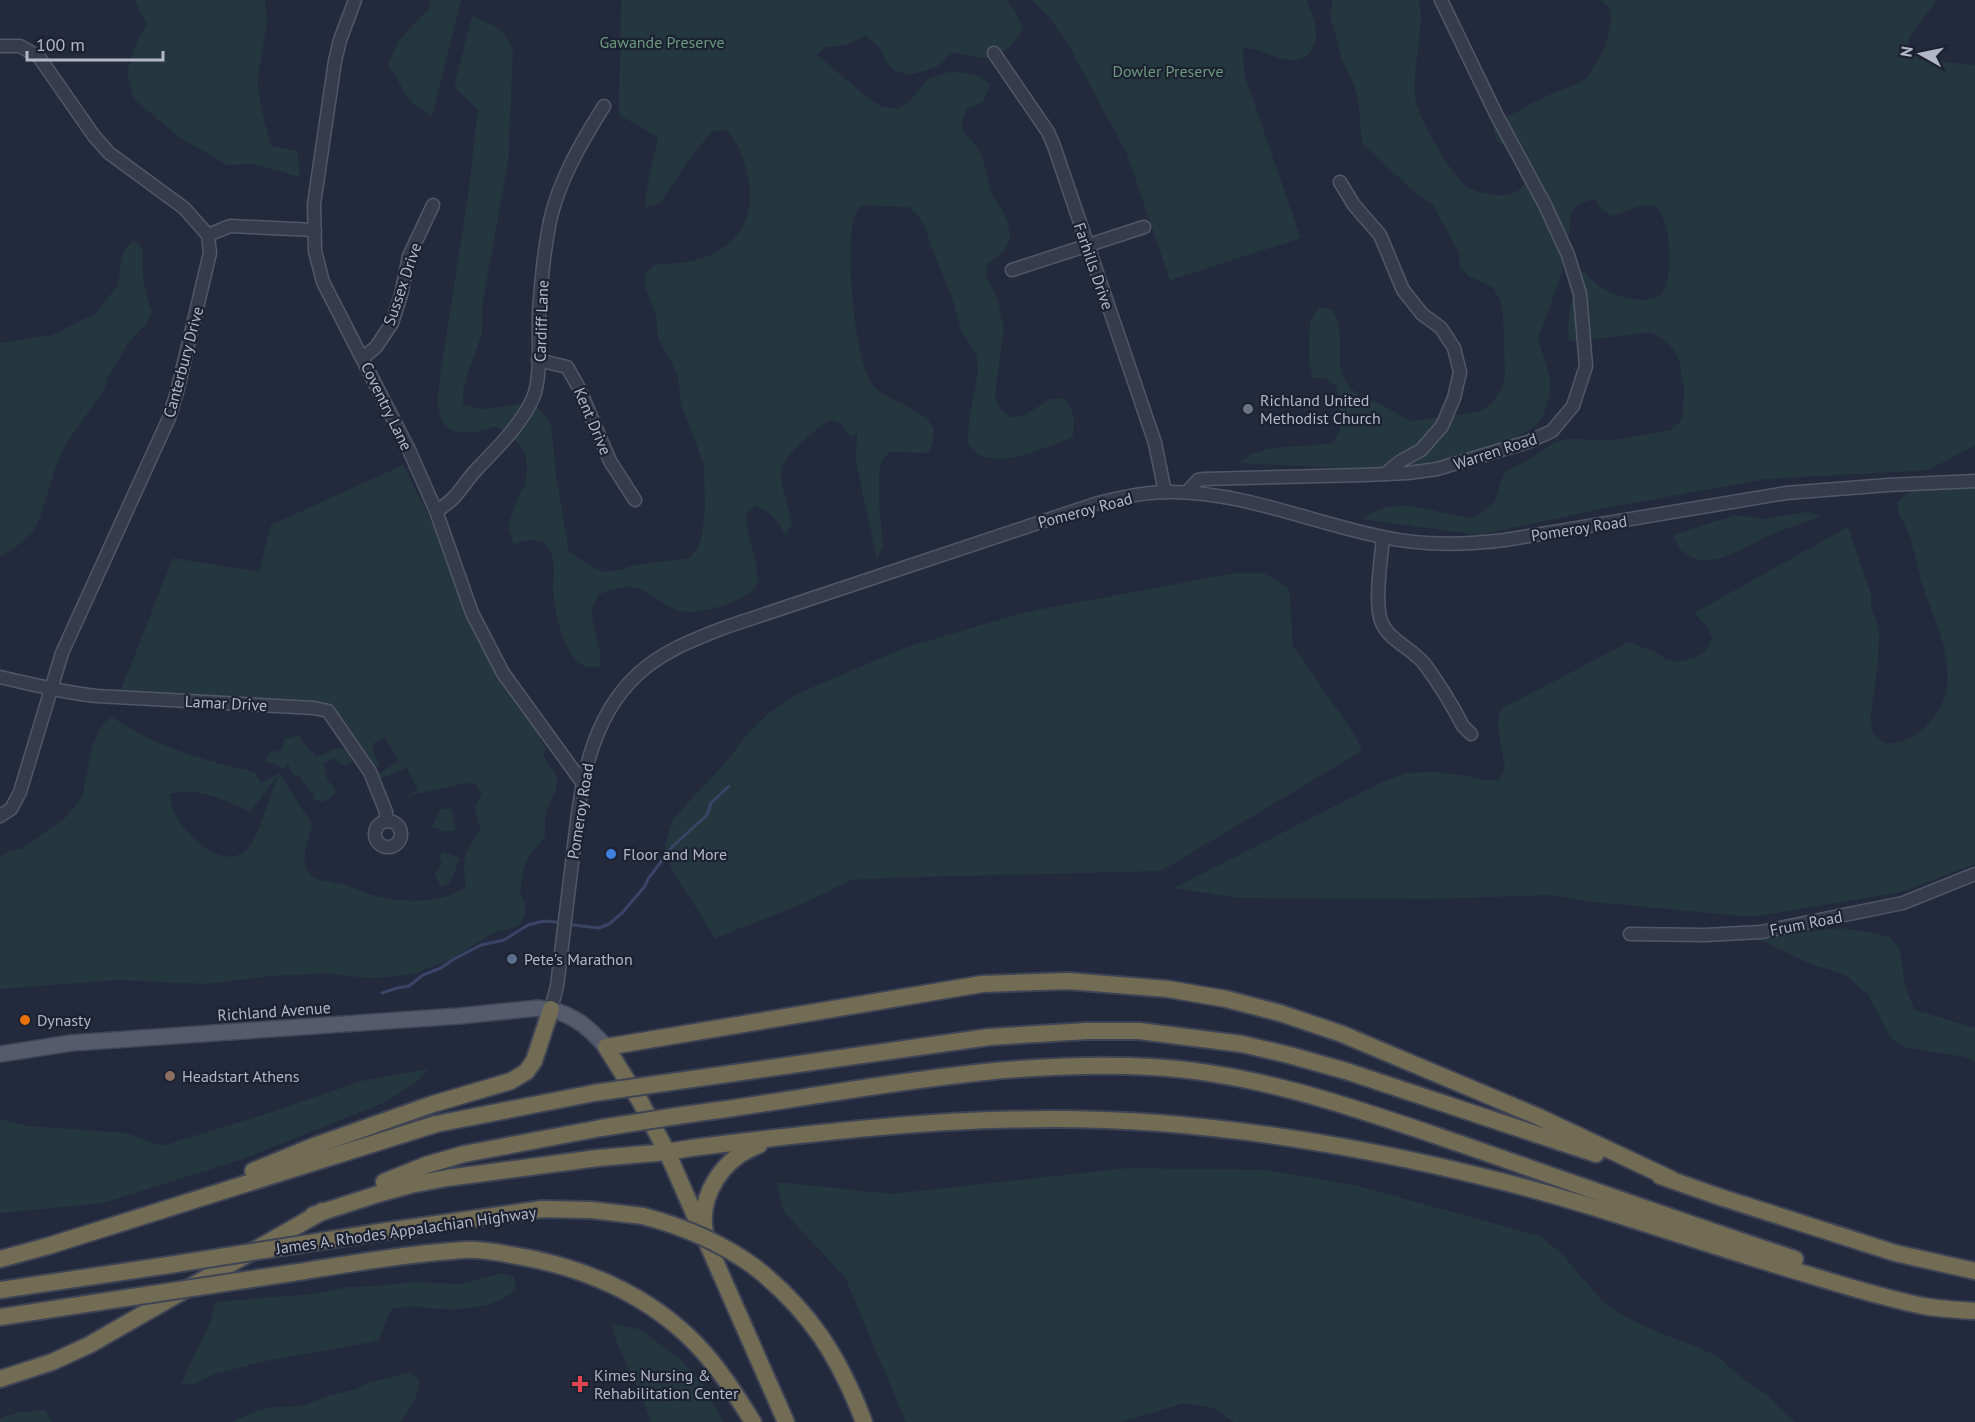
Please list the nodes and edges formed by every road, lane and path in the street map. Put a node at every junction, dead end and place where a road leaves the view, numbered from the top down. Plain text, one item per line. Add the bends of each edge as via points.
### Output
1 (355, 0) edge
2 (1441, 0) edge
3 (0, 46) edge
4 (994, 53) dead end
5 (604, 106) dead end
6 (1341, 182) dead end
7 (433, 205) dead end
8 (1144, 227) dead end
9 (315, 230) junction
10 (208, 235) junction
11 (1087, 245) junction
12 (1012, 270) dead end
13 (363, 358) junction
14 (538, 360) junction
15 (1385, 474) junction
16 (1975, 481) edge
17 (1165, 492) junction
18 (1187, 492) junction
19 (635, 500) dead end
20 (436, 511) junction
21 (1383, 537) junction
22 (0, 676) edge
23 (52, 688) junction
24 (1471, 734) dead end
25 (582, 782) junction
26 (0, 816) edge
27 (386, 821) dead end
28 (1975, 874) edge
29 (1630, 934) dead end
30 (551, 1009) junction
31 (606, 1047) junction
32 (0, 1054) edge
33 (778, 1139) junction
34 (667, 1152) junction
35 (1671, 1179) junction
36 (313, 1215) junction
37 (130, 1221) junction
38 (708, 1246) junction
39 (0, 1259) edge
40 (1975, 1271) edge
41 (0, 1290) edge
42 (1975, 1310) edge
43 (0, 1317) edge
44 (0, 1379) edge
45 (753, 1422) edge
46 (786, 1422) edge
47 (864, 1422) edge

1 - 9 street, Coventry Lane via 335,61 314,204
2 - 15 street, Warren Road via 1568,255 1580,294 1586,366 1573,406 1552,431 1466,462
3 - 10 street via 21,46 39,57 81,120 109,153 184,208
4 - 11 street, Farhills Drive via 1048,132
5 - 14 street, Cardiff Lane via 558,193 550,220
6 - 15 street via 1354,205 1380,235 1403,290 1422,314 1441,328 1454,348 1460,372 1442,426 1421,450
7 - 13 street, Sussex Drive via 408,256 392,323
8 - 11 street
9 - 10 street via 230,226
9 - 13 street, Coventry Lane via 315,251 323,282
10 - 23 street, Canterbury Drive via 210,253 169,418 62,653
11 - 12 street
11 - 17 street, Farhills Drive via 1155,443
13 - 20 street, Coventry Lane
14 - 19 street, Kent Drive via 567,367 610,461
14 - 20 street, Cardiff Lane via 534,397 522,417 450,503
15 - 18 street, Warren Road via 1203,479
16 - 21 street, Pomeroy Road via 1786,493 1481,543 1440,544
17 - 18 street, Pomeroy Road
17 - 25 street, Pomeroy Road via 1098,503 684,644 651,663 615,701 593,742
18 - 21 street, Pomeroy Road via 1236,499
20 - 25 street, Coventry Lane via 472,613 503,673
21 - 24 street via 1379,612 1384,627 1426,665
22 - 23 street, Lamar Drive
23 - 26 street, Canterbury Drive via 20,792 11,809
23 - 27 street, Lamar Drive via 97,696 328,711 370,772
25 - 30 street, Pomeroy Road
28 - 29 street, Frum Road via 1903,903 1761,932
30 - 31 main road via 579,1020
30 - 32 main road, Richland Avenue via 71,1043
30 - 37 highway via 534,1061 526,1072 508,1083 433,1104 314,1146
31 - 34 highway
31 - 35 highway via 982,984 1068,981 1168,989 1226,999 1342,1034 1539,1117
33 - 34 highway
33 - 38 highway via 748,1149 716,1178 704,1225
33 - 42 highway via 942,1122 1053,1119 1213,1129 1310,1140 1501,1181 1868,1293 1926,1307
34 - 36 highway via 447,1178 410,1185
34 - 38 highway
35 - 37 highway, bridge via 1289,1055 1242,1044 1139,1031 1087,1031 989,1037 671,1082 436,1124
35 - 40 highway via 1885,1250
36 - 42 highway, bridge via 445,1159 601,1128 970,1072 1027,1066 1154,1067 1300,1091 1851,1278
36 - 44 highway via 88,1345
37 - 39 highway
38 - 46 highway
41 - 47 highway, James A. Rhodes Appalachian Highway, bridge via 542,1209 643,1216 711,1239 778,1285 804,1312 831,1350
43 - 45 highway, James A. Rhodes Appalachian Highway, bridge via 386,1259 465,1250 525,1257 609,1282 674,1324 724,1377

